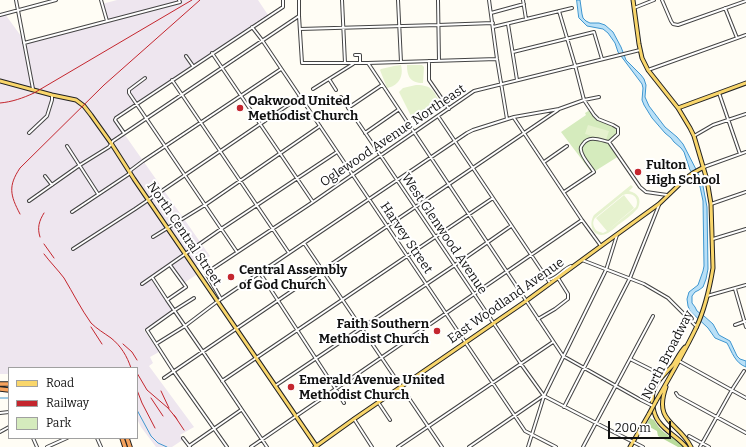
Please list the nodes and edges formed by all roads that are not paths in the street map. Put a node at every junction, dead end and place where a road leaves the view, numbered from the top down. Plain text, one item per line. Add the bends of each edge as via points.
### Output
1 (16, 0) edge
2 (56, 0) edge
3 (101, 0) edge
4 (283, 0) edge
5 (300, 0) edge
6 (342, 0) edge
7 (398, 0) edge
8 (438, 0) edge
9 (489, 0) edge
10 (523, 0) edge
11 (633, 0) edge
12 (654, 0) edge
13 (662, 0) edge
14 (179, 1) edge
15 (746, 1) edge
16 (524, 4) junction
17 (572, 8) dead end
18 (634, 8) junction
19 (725, 8) junction
20 (18, 10) junction
21 (559, 11) junction
22 (491, 13) junction
23 (0, 15) edge
24 (299, 16) junction
25 (526, 19) junction
26 (107, 21) junction
27 (492, 23) junction
28 (508, 24) junction
29 (438, 25) junction
30 (399, 26) junction
31 (252, 27) junction
32 (344, 28) junction
33 (493, 28) junction
34 (300, 29) junction
35 (746, 35) edge
36 (567, 38) junction
37 (737, 38) junction
38 (262, 40) junction
39 (24, 43) junction
40 (640, 50) junction
41 (513, 52) junction
42 (212, 53) junction
43 (355, 55) dead end
44 (186, 56) dead end
45 (497, 59) junction
46 (602, 59) junction
47 (429, 61) junction
48 (439, 61) junction
49 (401, 62) junction
50 (345, 63) junction
51 (354, 63) junction
52 (360, 63) junction
53 (368, 63) junction
54 (193, 66) junction
55 (575, 66) junction
56 (222, 67) junction
57 (281, 69) junction
58 (648, 70) junction
59 (145, 78) dead end
60 (330, 79) junction
61 (172, 80) junction
62 (517, 80) junction
63 (0, 81) edge
64 (746, 83) edge
65 (501, 84) junction
66 (382, 85) junction
67 (33, 89) junction
68 (313, 89) dead end
69 (336, 90) dead end
70 (719, 93) junction
71 (182, 94) junction
72 (52, 95) junction
73 (241, 96) junction
74 (300, 97) junction
75 (341, 97) dead end
76 (599, 97) dead end
77 (584, 100) junction
78 (136, 104) junction
79 (348, 108) junction
80 (678, 108) junction
81 (449, 109) junction
82 (559, 109) junction
83 (398, 110) junction
84 (746, 114) edge
85 (438, 116) junction
86 (514, 117) junction
87 (146, 118) junction
88 (507, 119) junction
89 (729, 120) junction
90 (202, 122) junction
91 (260, 124) junction
92 (320, 126) junction
93 (414, 132) junction
94 (524, 132) junction
95 (29, 133) dead end
96 (124, 133) junction
97 (365, 133) junction
98 (694, 136) junction
99 (455, 141) junction
100 (609, 142) junction
101 (111, 143) junction
102 (67, 146) dead end
103 (165, 146) junction
104 (567, 146) dead end
105 (221, 151) junction
106 (337, 152) junction
107 (746, 152) edge
108 (280, 153) junction
109 (740, 154) junction
110 (380, 155) junction
111 (431, 158) junction
112 (544, 162) junction
113 (80, 165) junction
114 (704, 167) junction
115 (473, 168) junction
116 (130, 172) junction
117 (352, 174) junction
118 (185, 175) junction
119 (45, 176) dead end
120 (297, 178) junction
121 (241, 180) junction
122 (397, 180) junction
123 (448, 184) junction
124 (52, 185) junction
125 (564, 192) junction
126 (746, 192) edge
127 (98, 194) junction
128 (668, 195) junction
129 (493, 198) junction
130 (369, 199) junction
131 (149, 200) junction
132 (29, 201) dead end
133 (313, 202) junction
134 (204, 204) junction
135 (659, 204) junction
136 (711, 204) junction
137 (258, 205) junction
138 (415, 207) junction
139 (72, 212) dead end
140 (468, 214) junction
141 (582, 220) junction
142 (387, 226) junction
143 (511, 226) junction
144 (168, 228) junction
145 (221, 229) junction
146 (273, 229) junction
147 (746, 229) edge
148 (617, 234) junction
149 (153, 237) dead end
150 (435, 237) junction
151 (713, 239) junction
152 (304, 243) junction
153 (487, 243) junction
154 (601, 246) junction
155 (73, 248) dead end
156 (237, 252) junction
157 (289, 253) junction
158 (186, 254) junction
159 (531, 254) junction
160 (407, 256) junction
161 (582, 260) junction
162 (170, 265) junction
163 (455, 265) junction
164 (574, 265) junction
165 (323, 270) junction
166 (606, 270) junction
167 (506, 271) junction
168 (260, 273) junction
169 (152, 277) junction
170 (558, 278) junction
171 (630, 278) junction
172 (548, 280) junction
173 (550, 283) junction
174 (142, 284) dead end
175 (426, 284) junction
176 (746, 285) edge
177 (735, 289) junction
178 (474, 294) junction
179 (706, 297) junction
180 (194, 298) dead end
181 (221, 299) junction
182 (343, 299) junction
183 (167, 300) junction
184 (277, 300) junction
185 (218, 301) junction
186 (526, 301) junction
187 (174, 310) junction
188 (446, 313) junction
189 (653, 316) dead end
190 (538, 319) junction
191 (745, 322) edge
192 (494, 323) junction
193 (735, 325) dead end
194 (185, 326) junction
195 (697, 327) junction
196 (746, 327) edge
197 (362, 328) junction
198 (236, 329) junction
199 (297, 330) junction
200 (553, 342) junction
201 (466, 343) junction
202 (156, 344) junction
203 (688, 344) junction
204 (203, 352) junction
205 (563, 356) junction
206 (256, 357) junction
207 (382, 357) junction
208 (315, 359) junction
209 (630, 359) junction
210 (679, 361) junction
211 (521, 364) junction
212 (584, 368) junction
213 (744, 370) dead end
214 (174, 372) junction
215 (656, 372) dead end
216 (665, 372) junction
217 (164, 378) dead end
218 (669, 378) junction
219 (222, 381) junction
220 (493, 383) junction
221 (275, 386) junction
222 (402, 386) junction
223 (616, 386) junction
224 (335, 388) junction
225 (731, 390) junction
226 (676, 393) dead end
227 (544, 396) junction
228 (746, 398) edge
229 (378, 402) junction
230 (344, 403) dead end
231 (653, 406) junction
232 (564, 407) junction
233 (241, 410) junction
234 (295, 416) junction
235 (515, 416) junction
236 (716, 417) junction
237 (354, 419) junction
238 (390, 420) dead end
239 (596, 423) junction
240 (429, 426) junction
241 (214, 428) junction
242 (746, 433) edge
243 (532, 434) junction
244 (689, 436) dead end
245 (183, 438) dead end
246 (65, 439) edge
247 (262, 440) junction
248 (633, 442) junction
249 (702, 444) junction
250 (190, 446) edge
251 (47, 447) edge
252 (227, 447) edge
253 (251, 447) edge
254 (266, 447) edge
255 (316, 447) edge
256 (372, 447) edge
257 (398, 447) edge
258 (442, 447) edge
259 (469, 447) edge
260 (528, 447) edge
261 (556, 447) edge
262 (583, 447) edge
263 (630, 447) edge
264 (643, 447) edge
265 (686, 447) edge
266 (691, 447) edge
267 (700, 447) edge
268 (708, 447) edge

1 - 20 street
2 - 20 street
3 - 26 street
4 - 31 street via 283,7
5 - 24 street
6 - 32 street
7 - 30 street
8 - 29 street
9 - 22 street
10 - 16 street
11 - 18 main road, North Broadway
12 - 18 street
13 - 19 street via 671,21 678,25
14 - 26 street
15 - 19 street
16 - 22 street
16 - 25 street
17 - 21 street
18 - 40 main road, North Broadway
19 - 37 street
20 - 23 street
20 - 39 street
21 - 25 street
21 - 36 street
22 - 27 street
24 - 34 street
24 - 38 street
25 - 28 street
26 - 39 street
27 - 29 street
27 - 33 street
28 - 33 street
28 - 41 street
29 - 30 street
29 - 48 street
30 - 32 street
30 - 49 street
31 - 38 street, Harvey Street
31 - 42 street
32 - 34 street
32 - 50 street
33 - 45 street
34 - 50 street via 302,63
35 - 37 street
36 - 41 street
36 - 46 street via 594,32
36 - 55 street
37 - 58 street
38 - 56 street
38 - 57 street, Harvey Street
39 - 67 street
40 - 46 street, Oglewood Avenue Northeast
40 - 58 main road, North Broadway
41 - 62 street
42 - 54 street
42 - 56 street
43 - 52 street via 360,55
44 - 54 street
45 - 48 street
45 - 65 street
46 - 55 street, Oglewood Avenue Northeast
47 - 48 street
47 - 49 street
47 - 81 street via 429,80
49 - 53 street
50 - 51 street
51 - 52 street
51 - 60 street
52 - 53 street
53 - 66 street
54 - 61 street
55 - 62 street, Oglewood Avenue Northeast
55 - 77 street
56 - 71 street
56 - 73 street
57 - 73 street
57 - 74 street, Harvey Street
58 - 80 main road, North Broadway
59 - 78 street via 129,90
60 - 68 street
60 - 69 street
61 - 71 street
61 - 78 street
62 - 65 street, Oglewood Avenue Northeast
63 - 67 main road, North Central Street
64 - 70 main road
65 - 81 street, Oglewood Avenue Northeast via 474,91
65 - 88 street
66 - 79 street
66 - 83 street
67 - 72 main road, North Central Street
70 - 80 main road
70 - 89 street
71 - 87 street
71 - 90 street
72 - 95 street via 47,116
72 - 101 main road, North Central Street via 76,100 84,106
73 - 90 street
73 - 91 street
74 - 91 street
74 - 92 street, Harvey Street
75 - 79 street, West Glenwood Avenue
76 - 77 street
77 - 82 street
77 - 100 street via 598,119 618,128 618,134
78 - 87 street
78 - 96 street via 115,119
79 - 97 street, West Glenwood Avenue
80 - 98 main road, North Broadway
81 - 85 street, Oglewood Avenue Northeast
82 - 86 street
82 - 94 street
83 - 93 street
83 - 97 street
84 - 89 street
85 - 93 street, Oglewood Avenue Northeast
85 - 99 street
86 - 88 street
86 - 94 street
87 - 96 street
87 - 103 street
88 - 99 street via 473,130
89 - 98 street
89 - 109 street
90 - 103 street
90 - 105 street
91 - 105 street
91 - 108 street
92 - 106 street, Harvey Street
92 - 108 street
93 - 110 street, Oglewood Avenue Northeast
93 - 111 street
94 - 112 street
94 - 115 street
96 - 101 street
97 - 110 street, West Glenwood Avenue
98 - 114 main road, North Broadway
99 - 111 street
99 - 115 street
100 - 125 street via 598,139 586,141 581,147 581,152 594,172
100 - 128 street via 640,187 646,192
101 - 113 street via 109,147
101 - 116 main road, North Central Street
102 - 113 street
103 - 116 street
103 - 118 street
104 - 112 street
105 - 118 street
105 - 121 street
106 - 117 street, Harvey Street
106 - 120 street
107 - 109 street
108 - 120 street
108 - 121 street
109 - 114 street
110 - 117 street, Oglewood Avenue Northeast
110 - 122 street, West Glenwood Avenue
111 - 122 street
111 - 123 street
112 - 125 street
113 - 124 street
113 - 127 street
114 - 128 main road, East Woodland Avenue via 693,173
114 - 136 main road, North Broadway
115 - 123 street
115 - 129 street
116 - 127 street
116 - 131 main road, North Central Street
117 - 130 street, Harvey Street
117 - 133 street, Oglewood Avenue Northeast
118 - 131 street
118 - 134 street
119 - 124 street
120 - 133 street
120 - 137 street
121 - 134 street
121 - 137 street
122 - 130 street
122 - 138 street, West Glenwood Avenue
123 - 138 street
123 - 140 street
124 - 132 street
125 - 141 street
126 - 136 street
127 - 139 street
128 - 135 main road, East Woodland Avenue
129 - 140 street
129 - 143 street
130 - 142 street, Harvey Street
130 - 152 street
131 - 144 main road, North Central Street
131 - 155 street
133 - 146 street, Oglewood Avenue Northeast
134 - 144 street
134 - 145 street
135 - 148 main road, East Woodland Avenue
135 - 171 street
136 - 151 main road, North Broadway
137 - 145 street
137 - 146 street
138 - 142 street
138 - 150 street, West Glenwood Avenue
140 - 150 street
140 - 153 street
141 - 154 street
141 - 159 street
142 - 160 street, Harvey Street
142 - 165 street
143 - 153 street
143 - 159 street
144 - 149 street
144 - 158 main road, North Central Street
145 - 156 street
145 - 158 street
146 - 156 street, Oglewood Avenue Northeast
146 - 157 street
147 - 151 street
148 - 154 main road, East Woodland Avenue
148 - 166 street
150 - 160 street
150 - 163 street, West Glenwood Avenue
151 - 179 main road, North Broadway via 713,268
152 - 157 street
152 - 165 street
153 - 163 street
153 - 167 street
154 - 161 main road, East Woodland Avenue
156 - 181 street, Oglewood Avenue Northeast via 206,273
157 - 168 street
158 - 162 street
158 - 185 main road, North Central Street
159 - 167 street
159 - 172 street
160 - 175 street, Harvey Street
160 - 182 street
161 - 164 main road, East Woodland Avenue
161 - 166 street
162 - 169 street
162 - 183 street via 186,287
163 - 175 street
163 - 178 street, West Glenwood Avenue
164 - 170 main road, East Woodland Avenue
164 - 172 street
165 - 182 street
165 - 184 street
166 - 171 street
166 - 205 street
167 - 178 street
167 - 186 street
168 - 181 street
168 - 184 street
169 - 174 street
169 - 183 street
170 - 173 main road, East Woodland Avenue
170 - 190 street via 568,294 568,299
171 - 195 street via 668,298
171 - 212 street
172 - 173 street
173 - 186 main road, East Woodland Avenue
175 - 188 street, Harvey Street
175 - 197 street
176 - 177 street
177 - 179 street
177 - 191 street
178 - 188 street
178 - 192 street, West Glenwood Avenue
179 - 195 main road, North Broadway
180 - 187 street
181 - 185 street
182 - 197 street
182 - 199 street
183 - 187 street
184 - 198 street
184 - 199 street
185 - 194 street
185 - 198 main road, North Central Street
186 - 190 street
186 - 192 main road, East Woodland Avenue
187 - 194 street
187 - 202 street via 147,330
188 - 201 street, Harvey Street
188 - 207 street
189 - 209 street
190 - 200 street
191 - 193 street
191 - 196 street
192 - 201 main road, East Woodland Avenue
192 - 211 street, West Glenwood Avenue
194 - 202 street
194 - 204 street
195 - 203 main road, North Broadway
197 - 207 street
197 - 208 street
198 - 204 street
198 - 206 main road, North Central Street
199 - 206 street
199 - 208 street
200 - 205 street
200 - 211 street
201 - 220 street, Harvey Street
201 - 222 main road, East Woodland Avenue
202 - 214 street
203 - 210 main road, North Broadway
203 - 216 main road
204 - 214 street
204 - 219 street
205 - 212 street
205 - 227 street
206 - 219 street
206 - 221 main road, North Central Street
207 - 222 street
207 - 224 street
208 - 221 street
208 - 224 street
209 - 215 street
209 - 223 street
210 - 216 main road
210 - 218 main road, North Broadway
210 - 225 street
211 - 220 street
211 - 227 street, West Glenwood Avenue
212 - 223 street
212 - 232 street
213 - 225 street
214 - 217 street
214 - 241 street
216 - 265 main road via 654,386 654,414 665,429
218 - 231 main road, North Broadway, bridge
218 - 266 main road via 663,396 663,413
219 - 233 street
220 - 235 street, Harvey Street
220 - 240 street
221 - 234 main road, North Central Street
222 - 229 main road, East Woodland Avenue
222 - 240 street
223 - 231 street, bridge
223 - 239 street
224 - 230 street
224 - 234 street
225 - 228 street
225 - 236 street
226 - 236 street
227 - 232 street, West Glenwood Avenue
227 - 235 street
227 - 243 street
229 - 237 main road, East Woodland Avenue
229 - 238 street
231 - 248 main road, North Broadway, bridge
232 - 239 street, West Glenwood Avenue
233 - 241 street
233 - 247 street
234 - 247 street
234 - 255 main road, North Central Street
235 - 243 street, Harvey Street via 525,430
235 - 259 street
236 - 242 street
236 - 249 street
237 - 255 main road, East Woodland Avenue
237 - 256 street
239 - 248 street, West Glenwood Avenue
239 - 262 street
240 - 257 street
240 - 258 street
241 - 250 street
241 - 252 street
243 - 260 street
243 - 261 street, Harvey Street
244 - 249 street
245 - 250 street
246 - 251 street
247 - 253 street
247 - 254 street
248 - 263 main road, North Broadway
248 - 264 street, West Glenwood Avenue
249 - 267 street
249 - 268 street

